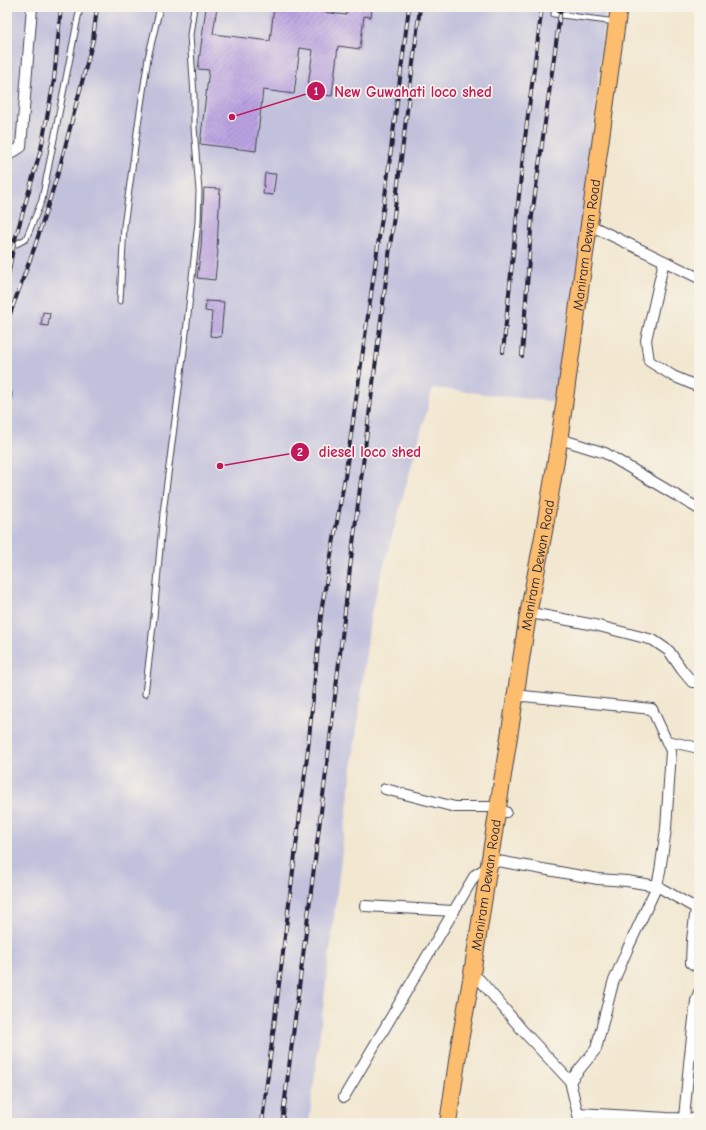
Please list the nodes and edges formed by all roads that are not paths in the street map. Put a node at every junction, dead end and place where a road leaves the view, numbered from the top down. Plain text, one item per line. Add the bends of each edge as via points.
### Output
1 (32, 7) edge
2 (80, 7) edge
3 (160, 7) edge
4 (194, 7) edge
5 (555, 7) edge
6 (626, 7) edge
7 (618, 14) edge
8 (7, 156) edge
9 (592, 228) junction
10 (7, 240) edge
11 (664, 261) junction
12 (699, 278) edge
13 (120, 301) dead end
14 (699, 387) edge
15 (7, 391) edge
16 (7, 413) edge
17 (564, 441) junction
18 (552, 508) junction
19 (699, 509) edge
20 (536, 614) junction
21 (699, 682) edge
22 (145, 694) dead end
23 (520, 697) junction
24 (667, 741) junction
25 (699, 748) edge
26 (385, 789) dead end
27 (502, 811) junction
28 (493, 864) junction
29 (657, 886) junction
30 (365, 906) dead end
31 (698, 909) edge
32 (454, 911) junction
33 (699, 968) edge
34 (476, 977) junction
35 (699, 992) edge
36 (570, 1081) junction
37 (344, 1097) dead end
38 (579, 1118) edge
39 (684, 1118) junction
40 (699, 1118) edge
41 (448, 1123) edge
42 (456, 1123) edge

1 - 8 street via 21,147
2 - 10 lane via 42,200 26,238 16,244
3 - 13 lane via 148,58 124,226
4 - 22 lane via 190,35 200,191 198,222 163,513
5 - 7 lane via 554,14
6 - 9 main road, Maniram Dewan Road
7 - 9 main road, Maniram Dewan Road
9 - 11 street
9 - 17 main road, Maniram Dewan Road
11 - 12 street
11 - 14 street via 646,340 649,361 673,376
15 - 16 lane
17 - 18 main road, Maniram Dewan Road
17 - 19 street via 605,454
18 - 20 main road, Maniram Dewan Road
18 - 23 main road, Maniram Dewan Road via 528,615
20 - 21 street via 595,625 653,640 669,651 692,682
20 - 23 main road, Maniram Dewan Road
23 - 24 street via 652,709
23 - 27 main road, Maniram Dewan Road
24 - 25 street
24 - 29 street via 671,751 666,829
26 - 27 street via 455,807 490,807
27 - 28 main road, Maniram Dewan Road
28 - 29 street
28 - 32 street via 475,875
28 - 34 main road, Maniram Dewan Road
29 - 31 street
29 - 36 street via 613,983 596,1049
30 - 32 street
31 - 33 street via 691,963
32 - 37 street
34 - 36 street
34 - 41 main road, Maniram Dewan Road via 460,1041
34 - 42 main road, Maniram Dewan Road
35 - 39 street via 688,1064
36 - 38 street
38 - 39 street
39 - 40 street

